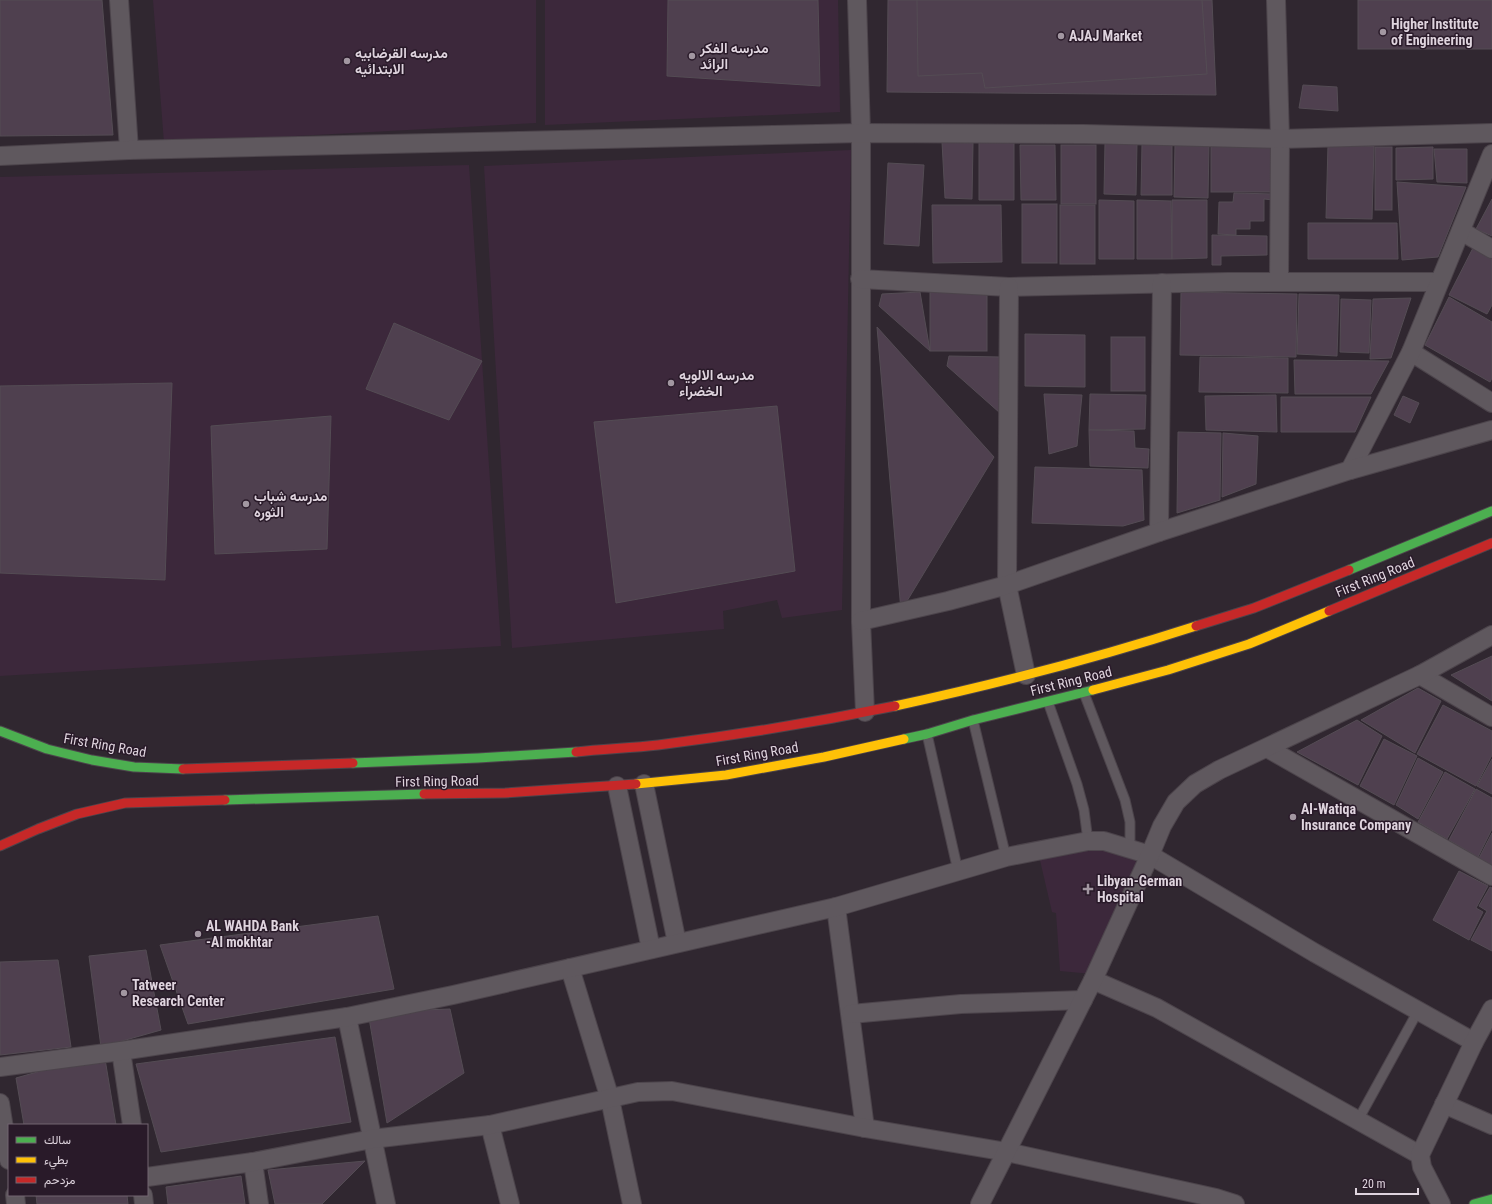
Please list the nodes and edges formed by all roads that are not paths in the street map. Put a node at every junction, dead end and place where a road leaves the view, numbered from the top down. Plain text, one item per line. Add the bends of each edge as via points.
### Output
1 (119, 0) edge
2 (856, 0) edge
3 (1276, 0) edge
4 (861, 133) junction
5 (1492, 133) edge
6 (1280, 139) junction
7 (129, 150) junction
8 (1492, 154) edge
9 (0, 156) edge
10 (1461, 231) junction
11 (1492, 249) edge
12 (860, 279) junction
13 (1279, 282) junction
14 (1439, 282) junction
15 (1162, 283) junction
16 (1009, 287) junction
17 (1411, 352) junction
18 (1492, 403) edge
19 (1492, 430) edge
20 (1350, 470) junction
21 (1492, 511) edge
22 (1159, 532) junction
23 (1492, 544) edge
24 (1007, 585) junction
25 (861, 621) junction
26 (1492, 636) edge
27 (1026, 675) junction
28 (1420, 675) junction
29 (1084, 693) junction
30 (1048, 702) junction
31 (866, 712) junction
32 (1492, 717) edge
33 (973, 720) junction
34 (0, 731) edge
35 (927, 734) junction
36 (1267, 748) junction
37 (644, 784) junction
38 (616, 786) junction
39 (1088, 841) junction
40 (0, 846) edge
41 (1130, 848) junction
42 (1150, 855) junction
43 (1006, 857) junction
44 (958, 871) junction
45 (1492, 876) edge
46 (836, 906) junction
47 (677, 943) junction
48 (651, 949) junction
49 (570, 968) junction
50 (1093, 980) junction
51 (1083, 1000) junction
52 (1492, 1009) edge
53 (1418, 1010) junction
54 (851, 1014) junction
55 (347, 1017) junction
56 (1474, 1042) junction
57 (121, 1051) junction
58 (0, 1067) edge
59 (610, 1099) junction
60 (0, 1103) edge
61 (1444, 1104) junction
62 (1358, 1120) junction
63 (132, 1124) edge
64 (490, 1124) junction
65 (1492, 1125) edge
66 (865, 1128) junction
67 (372, 1139) junction
68 (1006, 1152) junction
69 (8, 1154) edge
70 (1420, 1154) junction
71 (254, 1162) junction
72 (148, 1177) edge
73 (259, 1204) edge
74 (386, 1204) edge
75 (510, 1204) edge
76 (632, 1204) edge
77 (980, 1204) edge
78 (1235, 1204) edge
79 (1441, 1204) edge

1 - 7 street
2 - 4 street
3 - 6 street
4 - 6 street via 1084,134
4 - 7 street
4 - 12 street
5 - 6 street
6 - 13 street
7 - 9 street
8 - 10 street
10 - 11 street
10 - 14 street
12 - 16 street
12 - 25 street
13 - 14 street
13 - 15 street
14 - 17 street
15 - 16 street
15 - 22 street
16 - 24 street
17 - 18 street
17 - 20 street
19 - 20 street
20 - 22 street
21 - 27 main road, First Ring Road via 1238,613 1085,660
22 - 24 street
23 - 29 main road, First Ring Road via 1249,644
24 - 25 street
24 - 27 street
25 - 31 street
26 - 28 street
27 - 31 main road, First Ring Road
28 - 32 street
28 - 36 street
29 - 30 main road, First Ring Road
29 - 41 lane via 1125,800 1130,822
30 - 33 main road, First Ring Road
30 - 39 lane via 1077,784
31 - 34 main road, First Ring Road via 732,735 637,747 503,758 185,769 134,767 92,760 47,749
33 - 35 main road, First Ring Road
33 - 43 lane
35 - 37 main road, First Ring Road via 726,775
35 - 44 lane
36 - 42 street via 1195,784 1176,802
36 - 45 street
37 - 38 main road, First Ring Road
37 - 47 street
38 - 40 main road, First Ring Road via 505,793 125,803 77,814
38 - 48 street
39 - 41 street via 1104,841
39 - 43 street
41 - 42 street
42 - 50 street
42 - 53 street via 1315,953
43 - 44 street
44 - 46 street
46 - 47 street
46 - 54 street
47 - 48 street
48 - 49 street
49 - 55 street
49 - 59 street
50 - 51 street
50 - 62 street via 1157,1008
51 - 54 street via 961,1004
51 - 68 street
52 - 56 street
53 - 56 street
53 - 62 lane
54 - 66 street
55 - 57 street
55 - 67 street
56 - 61 street
57 - 58 street
57 - 63 street
59 - 64 street
59 - 66 street via 638,1092 672,1091
59 - 76 street
60 - 69 street
61 - 65 street
61 - 70 street
62 - 70 street
64 - 67 street
64 - 75 street
66 - 68 street
67 - 71 street
67 - 74 street
68 - 77 street
68 - 78 street
70 - 79 street via 1422,1167
71 - 72 street
71 - 73 street

